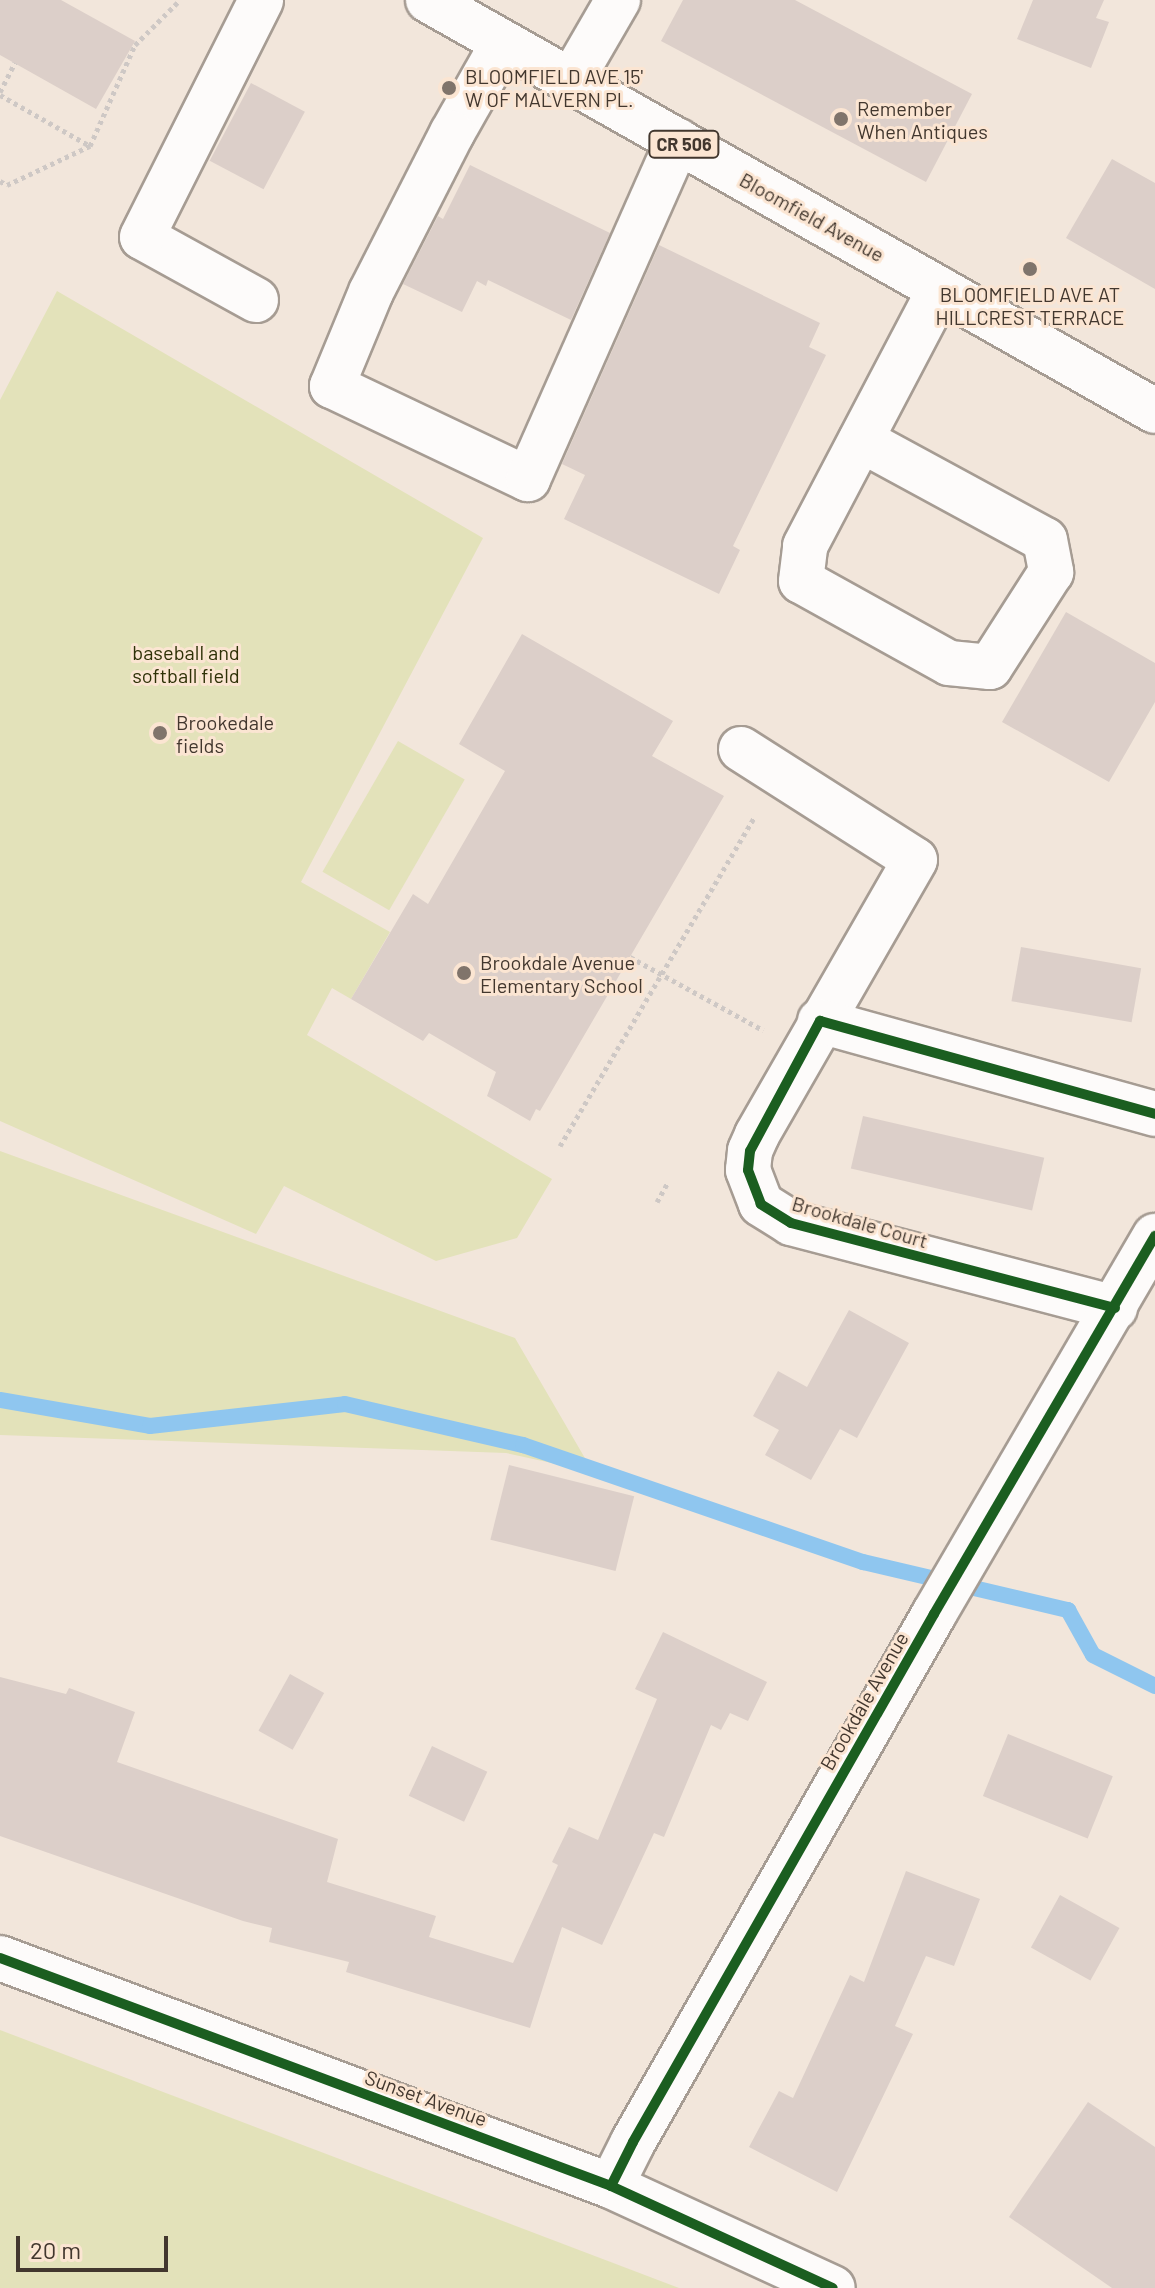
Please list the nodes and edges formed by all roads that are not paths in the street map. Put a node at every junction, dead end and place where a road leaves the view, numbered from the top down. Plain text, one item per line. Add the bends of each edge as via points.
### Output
1 (261, 0) edge
2 (428, 0) edge
3 (618, 0) edge
4 (503, 43) junction
5 (571, 81) junction
6 (678, 141) junction
7 (940, 289) junction
8 (256, 300) dead end
9 (1155, 411) edge
10 (861, 440) junction
11 (741, 749) dead end
12 (820, 1021) junction
13 (1155, 1114) edge
14 (1155, 1236) edge
15 (1115, 1308) junction
16 (0, 1958) edge
17 (611, 2186) junction
18 (833, 2288) edge

1 - 8 street via 142,237
2 - 4 street, Bloomfield Avenue / CR 506
3 - 5 street
4 - 5 street, Bloomfield Avenue / CR 506
4 - 6 street via 371,292 332,386 528,479
5 - 6 street, Bloomfield Avenue / CR 506
6 - 7 street, Bloomfield Avenue / CR 506
7 - 9 street, Bloomfield Avenue / CR 506
7 - 10 street
10 - 10 street via 805,546 801,581 949,663 990,667 1051,572 1045,540
11 - 12 street, Brookdale Court via 915,860
12 - 13 street
12 - 15 street, Brookdale Court via 750,1151 748,1170 761,1204 791,1223
14 - 15 street, Brookdale Avenue
15 - 17 street, Brookdale Avenue via 934,1614
16 - 17 street, Sunset Avenue
17 - 18 street, Sunset Avenue

